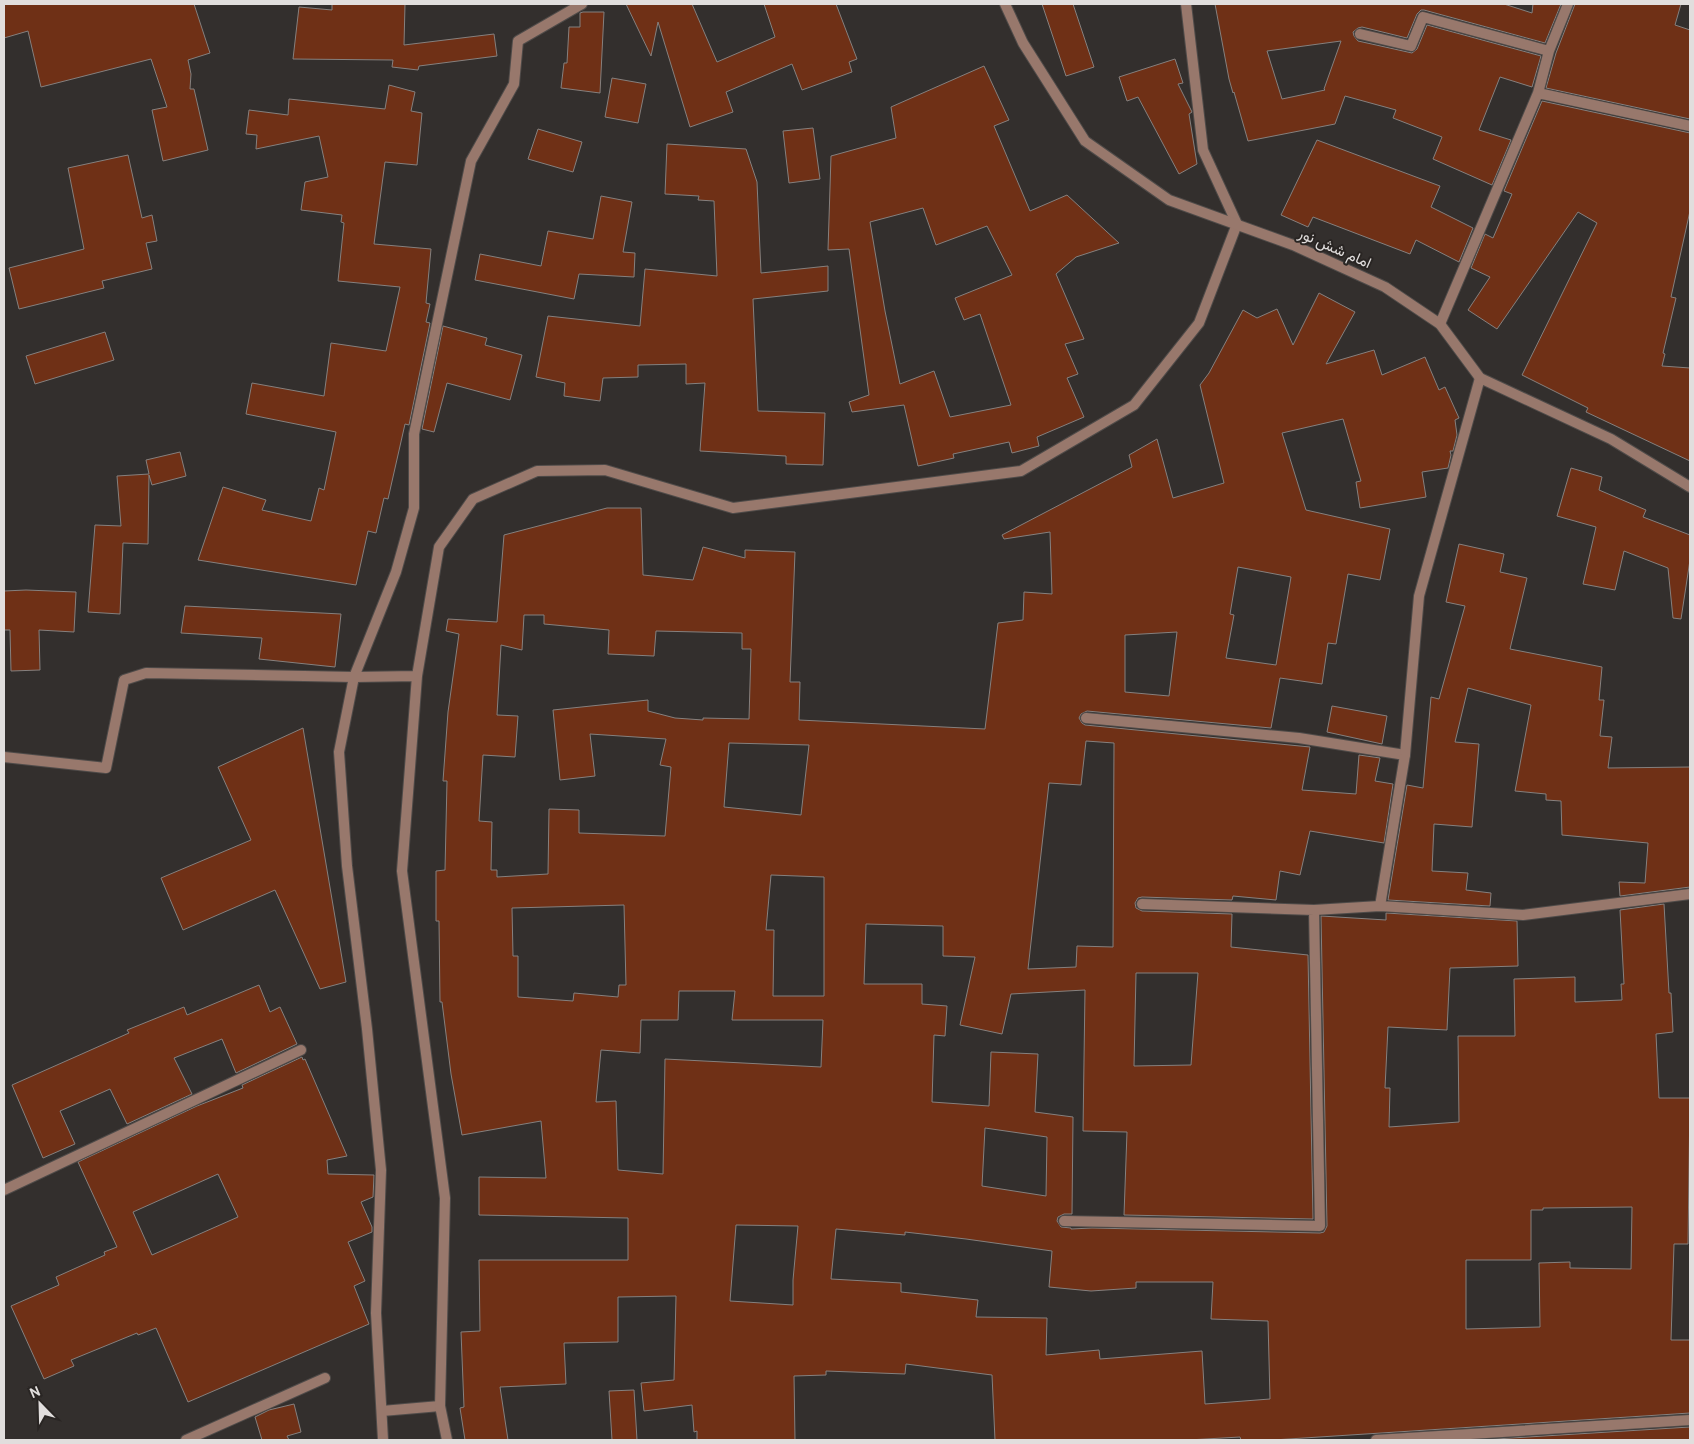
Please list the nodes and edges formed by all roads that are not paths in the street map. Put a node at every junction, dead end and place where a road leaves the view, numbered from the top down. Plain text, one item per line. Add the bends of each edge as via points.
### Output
1 (582, 4) edge
2 (1005, 4) edge
3 (1186, 4) edge
4 (1568, 4) edge
5 (1360, 34) dead end
6 (1549, 52) junction
7 (1538, 93) junction
8 (1690, 126) edge
9 (1237, 224) junction
10 (1440, 324) junction
11 (1480, 378) junction
12 (1690, 487) edge
13 (417, 676) junction
14 (354, 677) junction
15 (1086, 718) dead end
16 (1404, 756) junction
17 (4, 757) edge
18 (1690, 894) edge
19 (1142, 904) dead end
20 (1380, 906) junction
21 (1314, 910) junction
22 (301, 1050) dead end
23 (4, 1190) edge
24 (1064, 1221) dead end
25 (325, 1378) dead end
26 (440, 1406) junction
27 (382, 1411) junction
28 (1690, 1420) edge
29 (186, 1440) edge
30 (383, 1440) edge
31 (447, 1440) edge
32 (1376, 1440) edge

1 - 14 street via 518,40 514,84 471,161 414,434 414,508 396,572
2 - 9 street, امام شش نور via 1023,43 1085,141 1169,200
3 - 9 street via 1203,150
4 - 6 street
5 - 6 street via 1411,46 1423,18
6 - 7 street
7 - 8 street
7 - 10 street
9 - 10 street, امام شش نور via 1293,245 1385,287
9 - 13 street via 1199,323 1134,405 1021,471 733,508 605,470 536,471 473,499 439,547
10 - 11 street, امام شش نور
11 - 12 street, امام شش نور via 1611,439
11 - 16 street via 1420,596
13 - 14 street
13 - 26 street via 402,870 445,1198
14 - 17 street via 146,672 124,680 106,768
14 - 27 street via 339,752 347,866 380,1170 376,1313
15 - 16 street via 1299,738
16 - 20 street
18 - 20 street via 1523,915
19 - 21 street
20 - 21 street
21 - 24 street via 1320,1226
22 - 23 street
25 - 29 street
26 - 27 street
26 - 31 street
27 - 30 street
28 - 32 street

